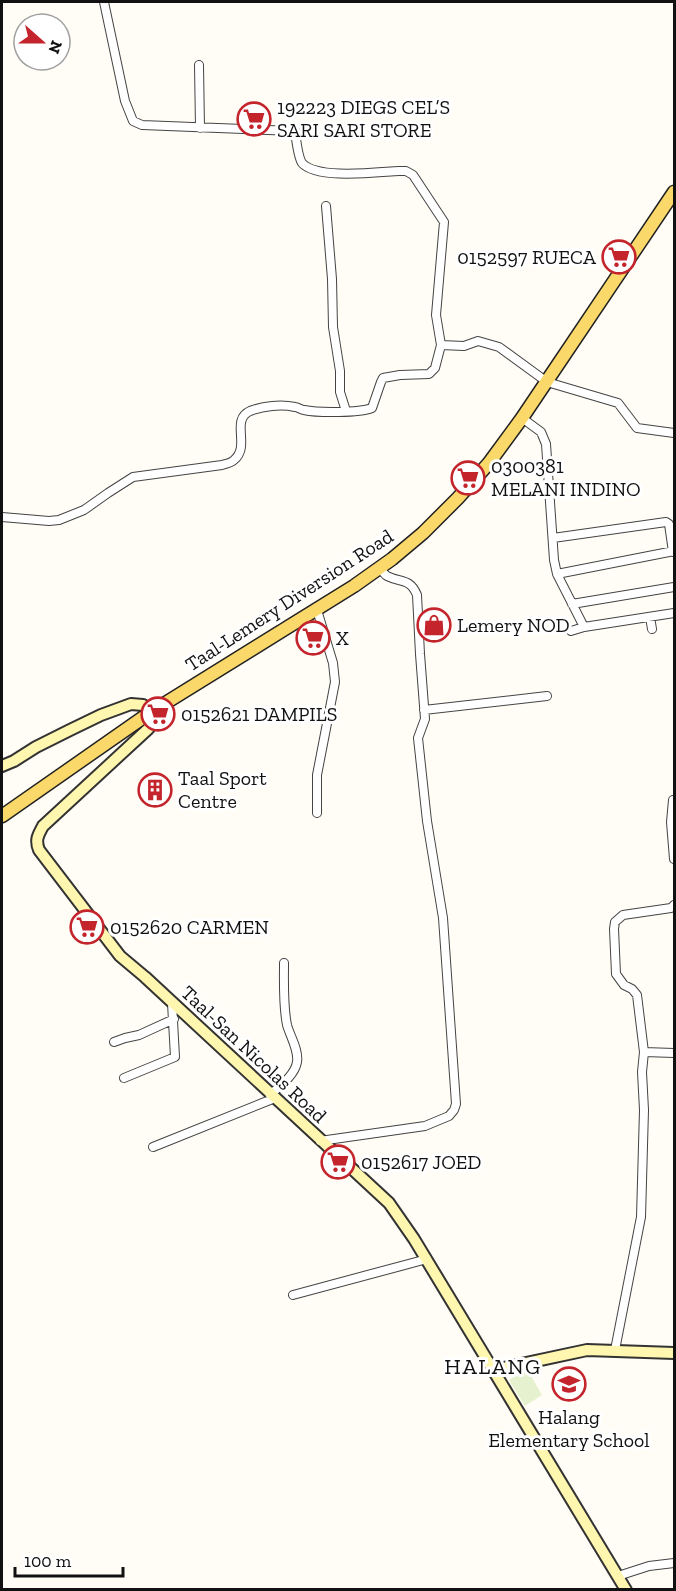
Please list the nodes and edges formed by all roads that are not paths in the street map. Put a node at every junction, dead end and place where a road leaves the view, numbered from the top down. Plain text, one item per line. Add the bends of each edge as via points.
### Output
1 (104, 2) edge
2 (199, 65) dead end
3 (200, 128) junction
4 (675, 192) edge
5 (326, 206) dead end
6 (441, 345) junction
7 (546, 382) junction
8 (346, 411) junction
9 (522, 418) junction
10 (675, 433) edge
11 (2, 517) edge
12 (553, 538) junction
13 (674, 551) edge
14 (380, 568) junction
15 (557, 574) junction
16 (675, 587) edge
17 (572, 604) junction
18 (317, 610) junction
19 (675, 613) edge
20 (650, 616) junction
21 (584, 627) junction
22 (652, 629) dead end
23 (571, 630) dead end
24 (547, 696) dead end
25 (424, 710) junction
26 (151, 712) junction
27 (2, 766) edge
28 (673, 800) dead end
29 (317, 813) dead end
30 (2, 816) edge
31 (675, 859) edge
32 (675, 905) edge
33 (284, 963) dead end
34 (172, 1003) junction
35 (174, 1019) junction
36 (114, 1041) dead end
37 (644, 1053) junction
38 (675, 1053) edge
39 (124, 1078) dead end
40 (273, 1096) junction
41 (320, 1141) junction
42 (153, 1147) dead end
43 (427, 1259) junction
44 (293, 1295) dead end
45 (615, 1350) junction
46 (675, 1353) edge
47 (494, 1370) junction
48 (675, 1563) edge
49 (618, 1576) junction
50 (626, 1590) edge

1 - 3 street via 125,101 133,120 142,125
2 - 3 street
3 - 6 street via 295,131 302,163 327,174 406,171 413,175 444,222 436,315
4 - 7 main road, Taal-Lemery Diversion Road
5 - 8 street via 333,327 340,392
6 - 7 street via 464,346 478,341 500,347
6 - 8 street via 435,368 429,374 383,378 372,408
7 - 9 main road, Taal-Lemery Diversion Road
7 - 10 street via 618,403 637,428
8 - 11 street via 267,406 243,416 242,448 234,461 133,477 84,510 59,520
9 - 12 street via 541,432 546,444
9 - 14 main road, Taal-Lemery Diversion Road via 489,463 440,517
12 - 13 street via 666,522
12 - 15 street
13 - 15 street
14 - 18 main road, Taal-Lemery Diversion Road
14 - 25 street via 386,575 410,584 417,595
15 - 17 street
16 - 17 street
17 - 21 street
18 - 26 main road, Taal-Lemery Diversion Road
18 - 29 street via 335,682 317,775
19 - 20 street
20 - 21 street
20 - 22 street
21 - 23 street
24 - 25 street
25 - 41 street via 418,738 443,918 456,1104 449,1116 425,1126
26 - 27 main road via 143,705 131,704 111,711
26 - 30 main road, Taal-Lemery Diversion Road
26 - 34 main road, Taal-San Nicolas Road via 153,723 148,729 44,826 37,844 120,956
28 - 31 street
32 - 37 street via 623,915 615,921 616,974 637,995
33 - 40 street via 287,1024 297,1061
34 - 35 street
34 - 40 main road, Taal-San Nicolas Road
35 - 36 street
35 - 39 street via 175,1058
37 - 38 street
37 - 45 street via 641,1218
40 - 41 main road, Taal-San Nicolas Road
40 - 42 street
41 - 43 main road, Taal-San Nicolas Road via 389,1203
43 - 44 street
43 - 47 main road, Taal-San Nicolas Road
45 - 46 main road
45 - 47 main road via 588,1350
47 - 49 main road, Taal-San Nicolas Road
48 - 49 street
49 - 50 main road, Taal-San Nicolas Road

